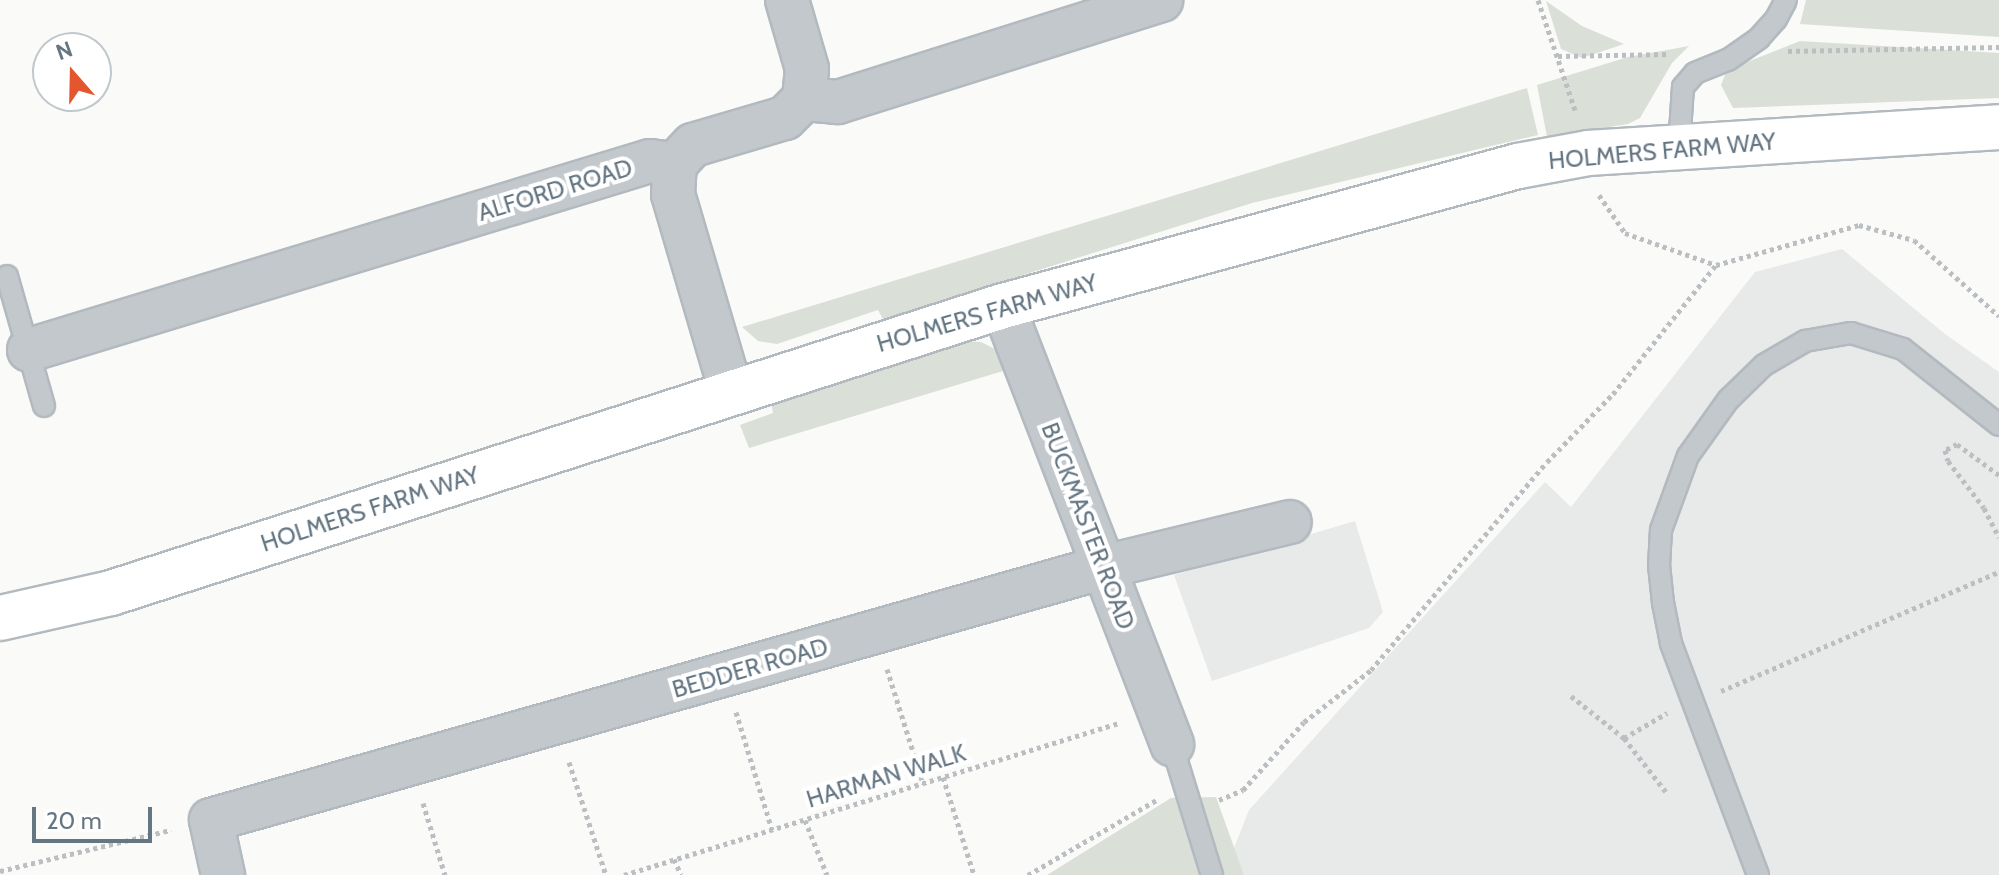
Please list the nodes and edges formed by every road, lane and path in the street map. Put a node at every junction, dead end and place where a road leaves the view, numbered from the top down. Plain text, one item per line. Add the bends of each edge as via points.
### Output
1 (787, 0) edge
2 (1161, 0) edge
3 (1538, 0) edge
4 (1786, 0) edge
5 (804, 99) junction
6 (1999, 127) edge
7 (1679, 147) junction
8 (1588, 153) junction
9 (675, 164) junction
10 (1716, 265) junction
11 (7, 276) dead end
12 (1003, 306) junction
13 (1999, 316) edge
14 (29, 350) junction
15 (731, 391) junction
16 (44, 406) dead end
17 (1999, 425) edge
18 (1999, 475) edge
19 (1290, 522) dead end
20 (1999, 537) edge
21 (1104, 567) junction
22 (1999, 572) edge
23 (0, 618) edge
24 (875, 632) junction
25 (725, 674) junction
26 (1571, 696) dead end
27 (1693, 703) junction
28 (555, 723) junction
29 (1165, 728) junction
30 (1624, 738) junction
31 (411, 763) junction
32 (943, 777) junction
33 (923, 783) junction
34 (1666, 792) dead end
35 (1189, 802) junction
36 (211, 820) junction
37 (805, 820) junction
38 (772, 830) junction
39 (674, 859) junction
40 (0, 871) edge
41 (223, 875) edge
42 (445, 875) edge
43 (606, 875) edge
44 (624, 875) edge
45 (681, 875) edge
46 (827, 875) edge
47 (974, 875) edge
48 (1028, 875) edge
49 (1212, 875) edge
50 (1758, 875) edge

1 - 5 street via 807,69
2 - 5 street via 838,102
3 - 8 path
4 - 7 lane via 1759,38 1728,60 1695,73 1683,87
5 - 9 street via 785,118 693,145
6 - 7 street, HOLMERS FARM WAY
7 - 8 street, HOLMERS FARM WAY
8 - 10 path via 1597,193 1625,233
8 - 12 street, HOLMERS FARM WAY via 1518,166
9 - 14 street, ALFORD ROAD via 650,161
9 - 15 street via 673,194
10 - 13 path via 1859,225 1914,240
10 - 35 path via 1613,394 1547,462 1371,670 1304,722 1243,790
11 - 14 lane
12 - 15 street, HOLMERS FARM WAY
12 - 21 street, BUCKMASTER ROAD
14 - 16 lane
15 - 23 street, HOLMERS FARM WAY via 111,593
17 - 27 lane via 1903,349 1851,333 1805,341 1764,365 1728,400 1688,456 1661,530 1659,567 1666,617
18 - 20 path via 1957,444 1945,450
19 - 21 street, BEDDER ROAD
21 - 24 street, BEDDER ROAD
21 - 29 street, BUCKMASTER ROAD
22 - 27 path
24 - 25 street, BEDDER ROAD
24 - 33 path
25 - 28 street, BEDDER ROAD
25 - 38 path
26 - 30 path
27 - 30 path
27 - 50 lane
28 - 31 street, BEDDER ROAD
28 - 43 path
29 - 32 path, HARMAN WALK
29 - 35 lane
30 - 34 path
31 - 36 street, BEDDER ROAD
31 - 42 path
32 - 33 path, HARMAN WALK
32 - 47 path
33 - 37 path, HARMAN WALK
35 - 48 path via 1157,799
35 - 49 lane
36 - 40 path
36 - 41 street
37 - 38 path, HARMAN WALK
37 - 46 path
38 - 39 path, HARMAN WALK
39 - 44 path, HARMAN WALK
39 - 45 path

